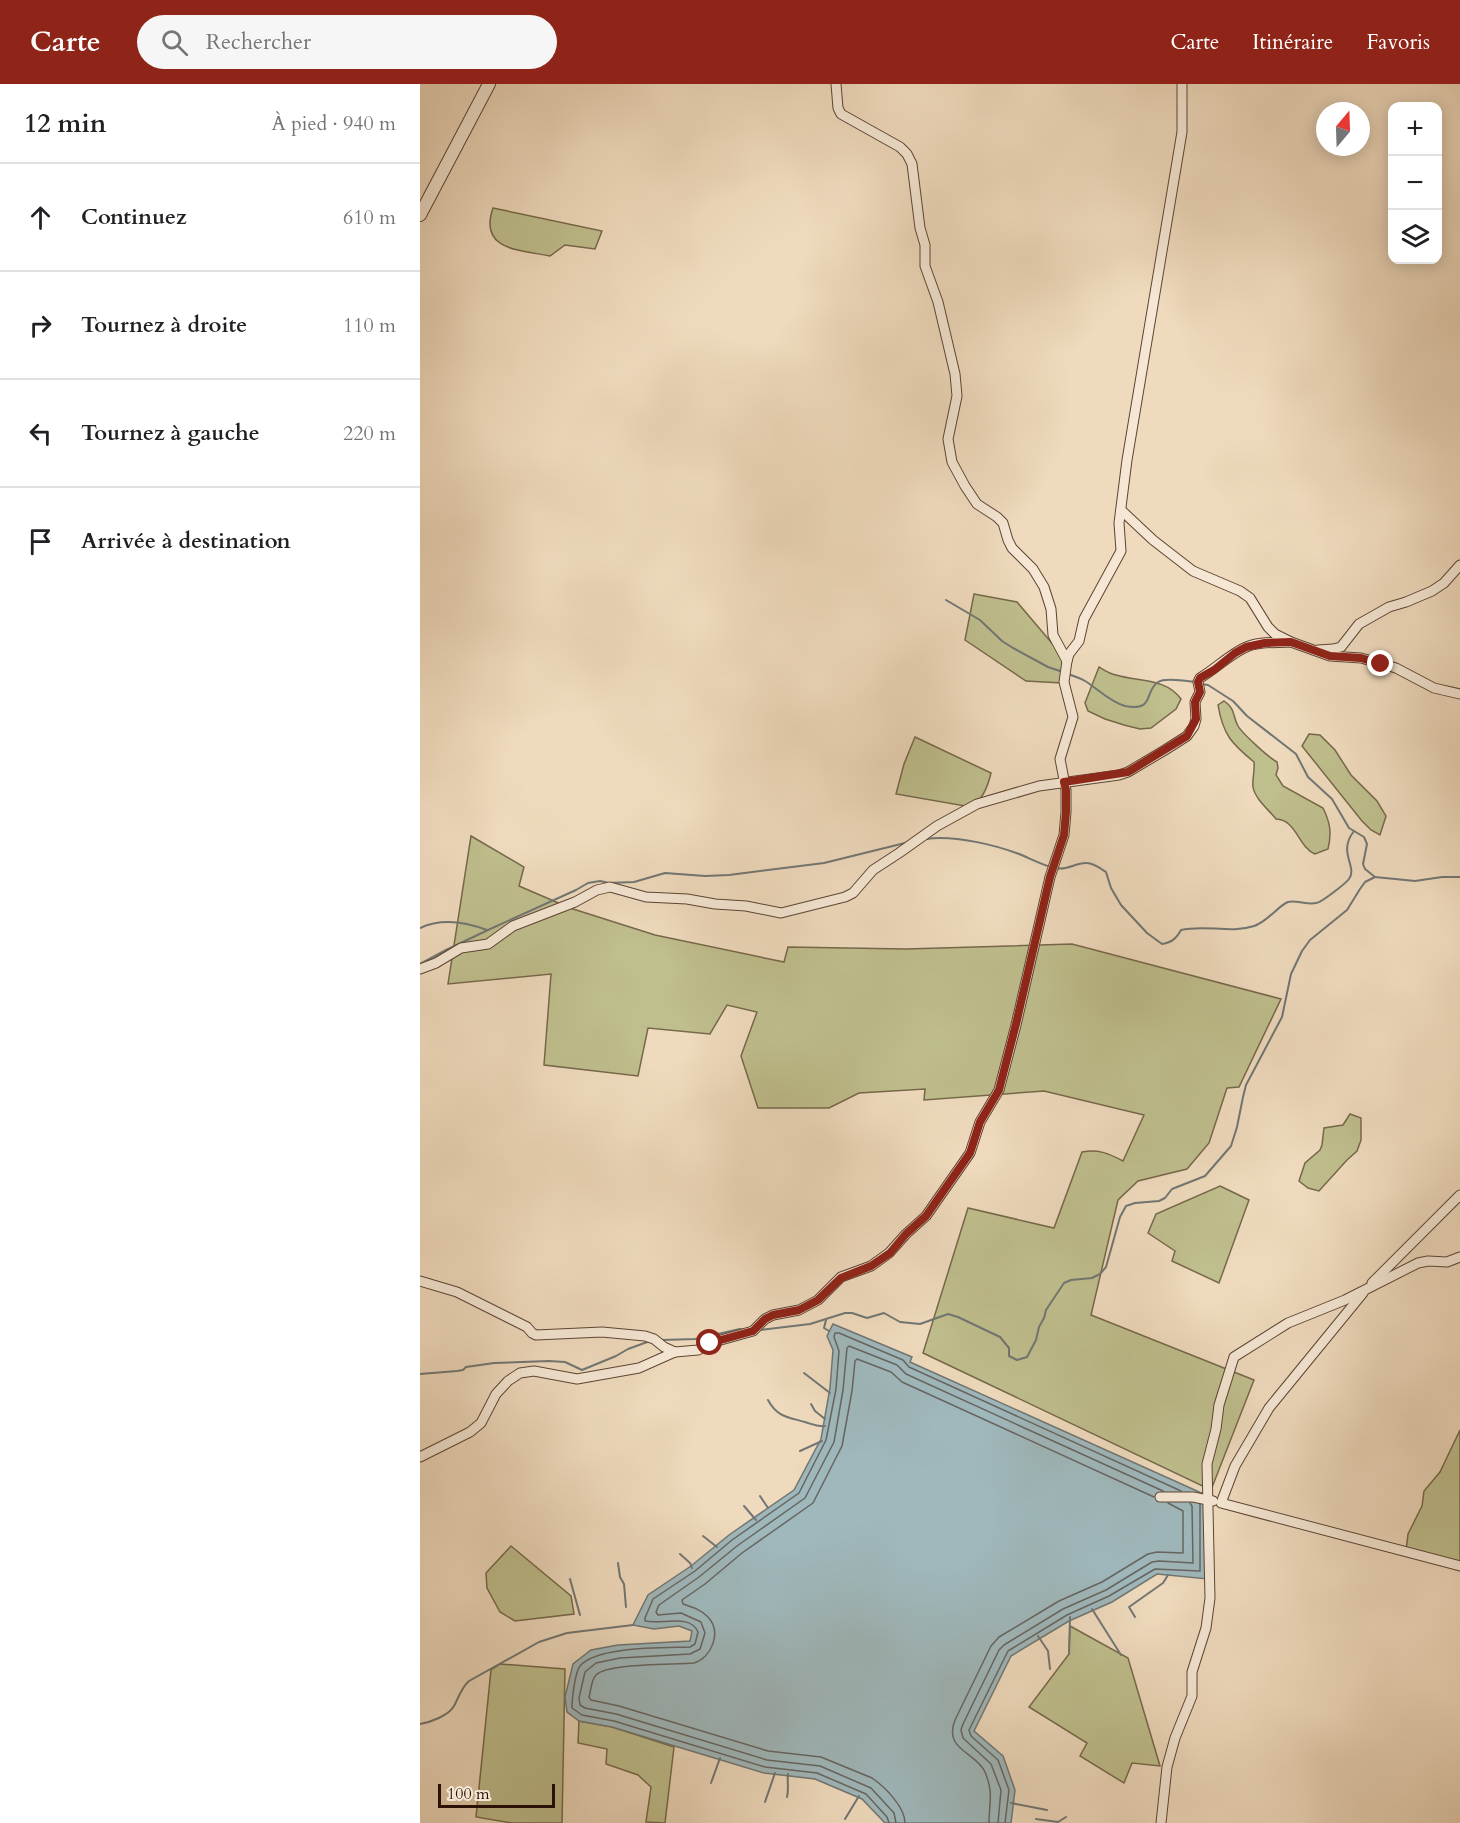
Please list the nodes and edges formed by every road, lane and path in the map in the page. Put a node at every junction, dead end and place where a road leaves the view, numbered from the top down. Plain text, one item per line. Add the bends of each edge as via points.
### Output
1 (489, 84) edge
2 (836, 84) edge
3 (1182, 84) edge
4 (420, 215) edge
5 (1121, 510) junction
6 (1460, 565) edge
7 (1291, 642) junction
8 (1313, 650) junction
9 (1067, 661) junction
10 (1460, 694) edge
11 (1064, 782) junction
12 (420, 969) edge
13 (1460, 1195) edge
14 (1460, 1257) edge
15 (420, 1281) edge
16 (1366, 1289) junction
17 (675, 1352) junction
18 (420, 1457) edge
19 (1160, 1497) dead end
20 (1208, 1500) junction
21 (1221, 1503) junction
22 (1460, 1566) edge
23 (1161, 1823) edge

1 - 4 street
2 - 9 street via 841,114 900,147 912,164 925,266 955,374 957,396 948,439 952,462 975,501 1003,523 1012,548 1044,587 1053,635
3 - 5 street via 1182,132 1126,460
5 - 7 street via 1193,571 1250,598 1268,627
5 - 9 street via 1121,551 1084,619 1079,641
6 - 8 street via 1432,591 1389,607 1359,624 1341,647
7 - 8 street
7 - 11 street via 1246,647 1200,678 1194,726 1172,746 1128,772
8 - 10 street via 1396,668 1434,688
9 - 11 street via 1064,682 1073,717 1060,759
11 - 12 street via 977,804 937,825 873,870 845,897 781,913 646,897 610,887 513,926 488,944 461,948
11 - 17 street via 1064,835 1050,877 999,1090 980,1122 970,1153 926,1216 890,1253 871,1266 841,1278 818,1300 799,1310 765,1319 753,1331 698,1350
13 - 16 street
14 - 16 street via 1447,1262 1424,1261
15 - 17 street via 467,1297 536,1335 602,1332 645,1336
16 - 20 street via 1288,1323 1234,1358 1207,1464
16 - 21 street via 1269,1408 1235,1466
17 - 18 street via 639,1368 601,1376 577,1379 534,1371 520,1373 496,1394 481,1423
19 - 20 street
20 - 21 street
20 - 23 street via 1208,1617 1192,1672 1192,1696 1167,1767
21 - 22 street

